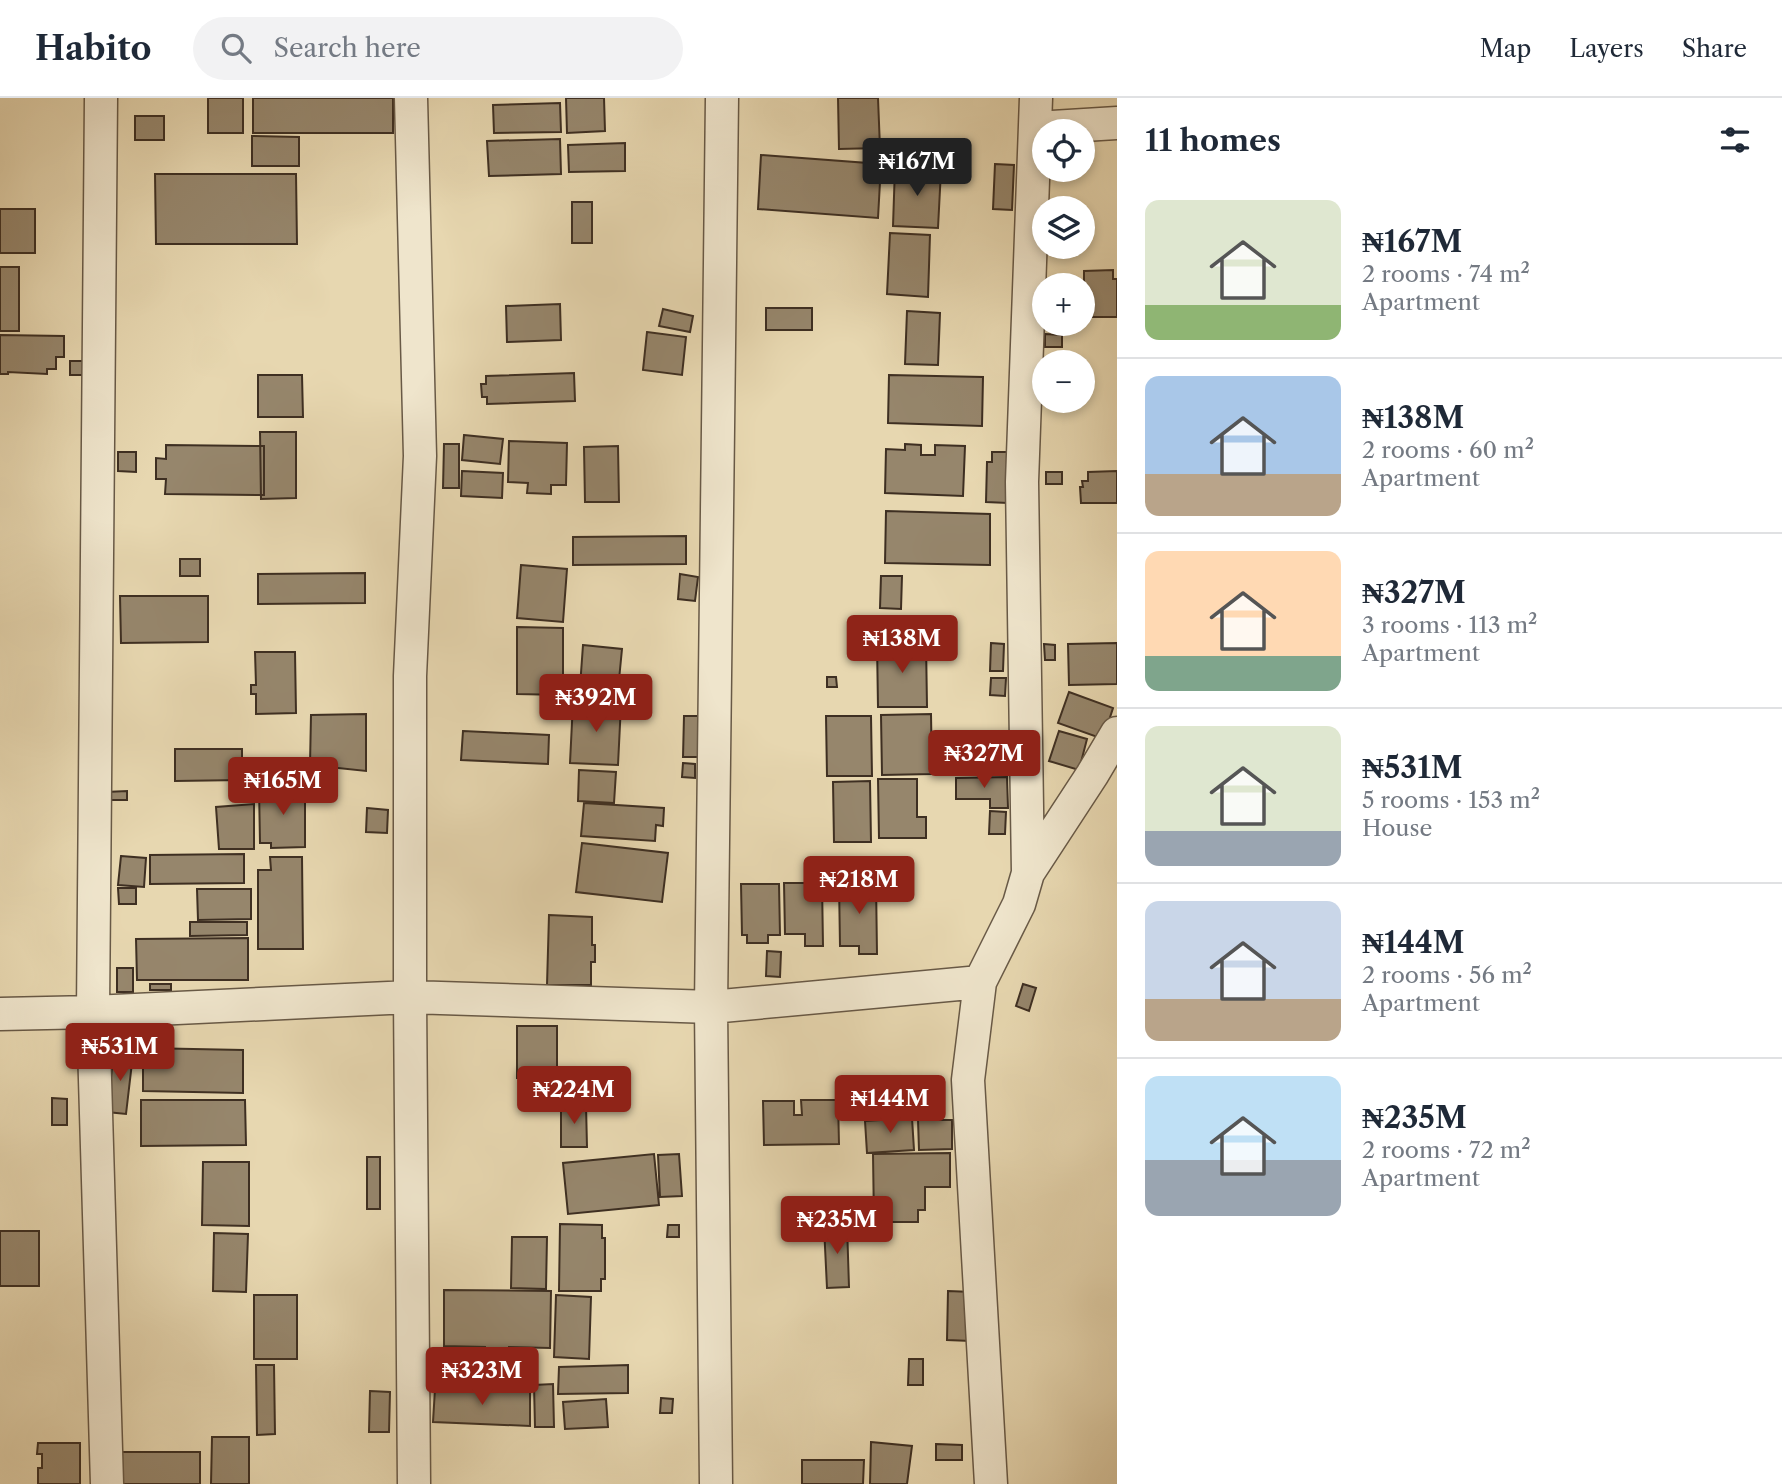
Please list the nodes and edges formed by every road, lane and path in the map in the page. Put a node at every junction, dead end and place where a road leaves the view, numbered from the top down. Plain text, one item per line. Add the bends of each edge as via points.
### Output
1 (101, 98) edge
2 (411, 98) edge
3 (722, 98) edge
4 (1036, 113) edge
5 (1117, 123) edge
6 (1117, 733) edge
7 (1028, 873) junction
8 (980, 982) junction
9 (410, 997) junction
10 (711, 1007) junction
11 (93, 1012) junction
12 (0, 1014) edge
13 (107, 1484) edge
14 (414, 1484) edge
15 (716, 1484) edge
16 (992, 1484) edge

1 - 11 street
2 - 9 street via 420,456 410,676
3 - 10 street
4 - 5 street
4 - 7 street via 1022,482
6 - 7 street
7 - 8 street via 1019,904
8 - 10 street
8 - 16 street via 968,1080
9 - 10 street
9 - 11 street
9 - 14 street
10 - 15 street
11 - 12 street
11 - 13 street

